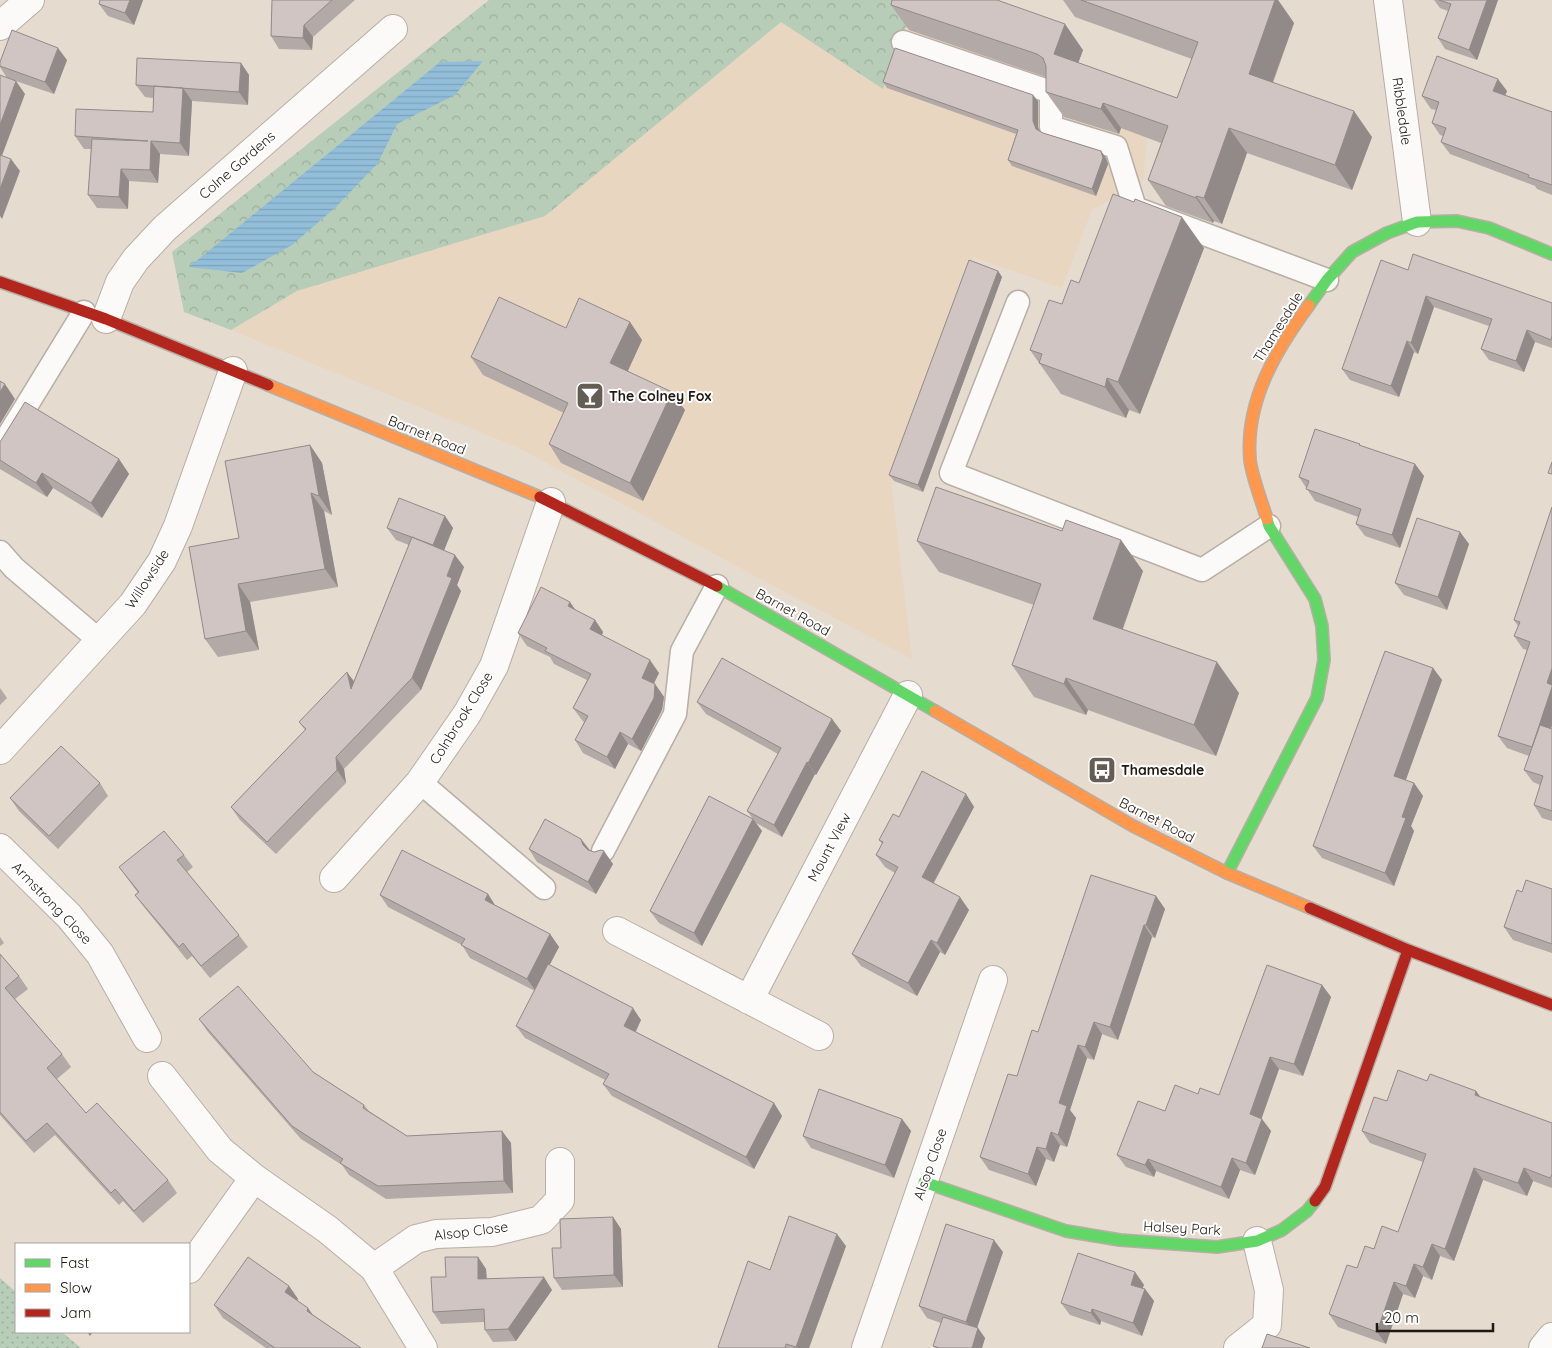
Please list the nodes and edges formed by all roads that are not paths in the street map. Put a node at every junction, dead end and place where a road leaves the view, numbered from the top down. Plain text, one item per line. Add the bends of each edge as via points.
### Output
1 (30, 0) edge
2 (1383, 2) edge
3 (0, 26) edge
4 (393, 29) dead end
5 (903, 42) edge
6 (1417, 222) junction
7 (1552, 254) edge
8 (1327, 280) junction
9 (0, 282) edge
10 (1018, 302) dead end
11 (95, 316) junction
12 (233, 371) junction
13 (0, 449) edge
14 (551, 502) junction
15 (1269, 526) junction
16 (0, 552) edge
17 (717, 586) junction
18 (100, 640) junction
19 (908, 695) junction
20 (0, 750) edge
21 (420, 782) junction
22 (0, 848) edge
23 (603, 851) edge
24 (1227, 873) junction
25 (334, 878) dead end
26 (544, 888) dead end
27 (618, 931) dead end
28 (1408, 950) junction
29 (993, 980) dead end
30 (749, 1000) junction
31 (1552, 1006) edge
32 (818, 1036) dead end
33 (147, 1038) dead end
34 (162, 1076) dead end
35 (560, 1162) dead end
36 (254, 1178) junction
37 (924, 1182) junction
38 (1257, 1242) junction
39 (190, 1268) edge
40 (374, 1268) junction
41 (1552, 1337) edge
42 (423, 1348) edge
43 (866, 1348) edge
44 (1238, 1348) edge
45 (1543, 1348) edge

1 - 3 street
2 - 6 street, Ribbledale
4 - 11 street, Colne Gardens via 165,228 136,259
5 - 8 lane via 1051,92 1051,127 1116,147 1134,208
6 - 7 street, Thamesdale via 1457,221 1489,228
6 - 8 street, Thamesdale via 1387,233 1352,252
8 - 15 street, Thamesdale via 1291,330 1268,370 1250,424 1250,461
9 - 11 street, Barnet Road
10 - 15 lane via 952,473 1202,570
11 - 12 street, Barnet Road
11 - 13 lane
12 - 14 street, Barnet Road
12 - 18 street, Willowside via 178,526 162,561 133,604
14 - 17 street, Barnet Road
14 - 21 street, Colnbrook Close via 494,666 467,714
15 - 24 street, Thamesdale via 1315,599 1322,626 1324,660 1317,698
16 - 18 lane via 14,568
17 - 19 street, Barnet Road
17 - 23 lane via 682,652 675,714
18 - 20 street, Willowside
19 - 24 street, Barnet Road via 1132,826
19 - 30 street, Mount View
21 - 25 street, Colnbrook Close
21 - 26 lane
22 - 33 street, Armstrong Close via 69,916 100,954
24 - 28 street, Barnet Road
27 - 30 street
28 - 31 street, Barnet Road
28 - 38 street, Halsey Park via 1325,1187 1307,1210 1282,1230
29 - 37 street, Alsop Close
30 - 32 street
34 - 36 street via 220,1150
35 - 40 street, Alsop Close via 560,1200 541,1220 492,1232 436,1234 416,1239
36 - 39 street
36 - 40 street via 328,1229
37 - 38 street, Halsey Park via 1066,1230 1111,1239 1217,1247
37 - 43 street, Alsop Close
38 - 44 street via 1269,1290 1267,1325
40 - 42 street
41 - 45 street

